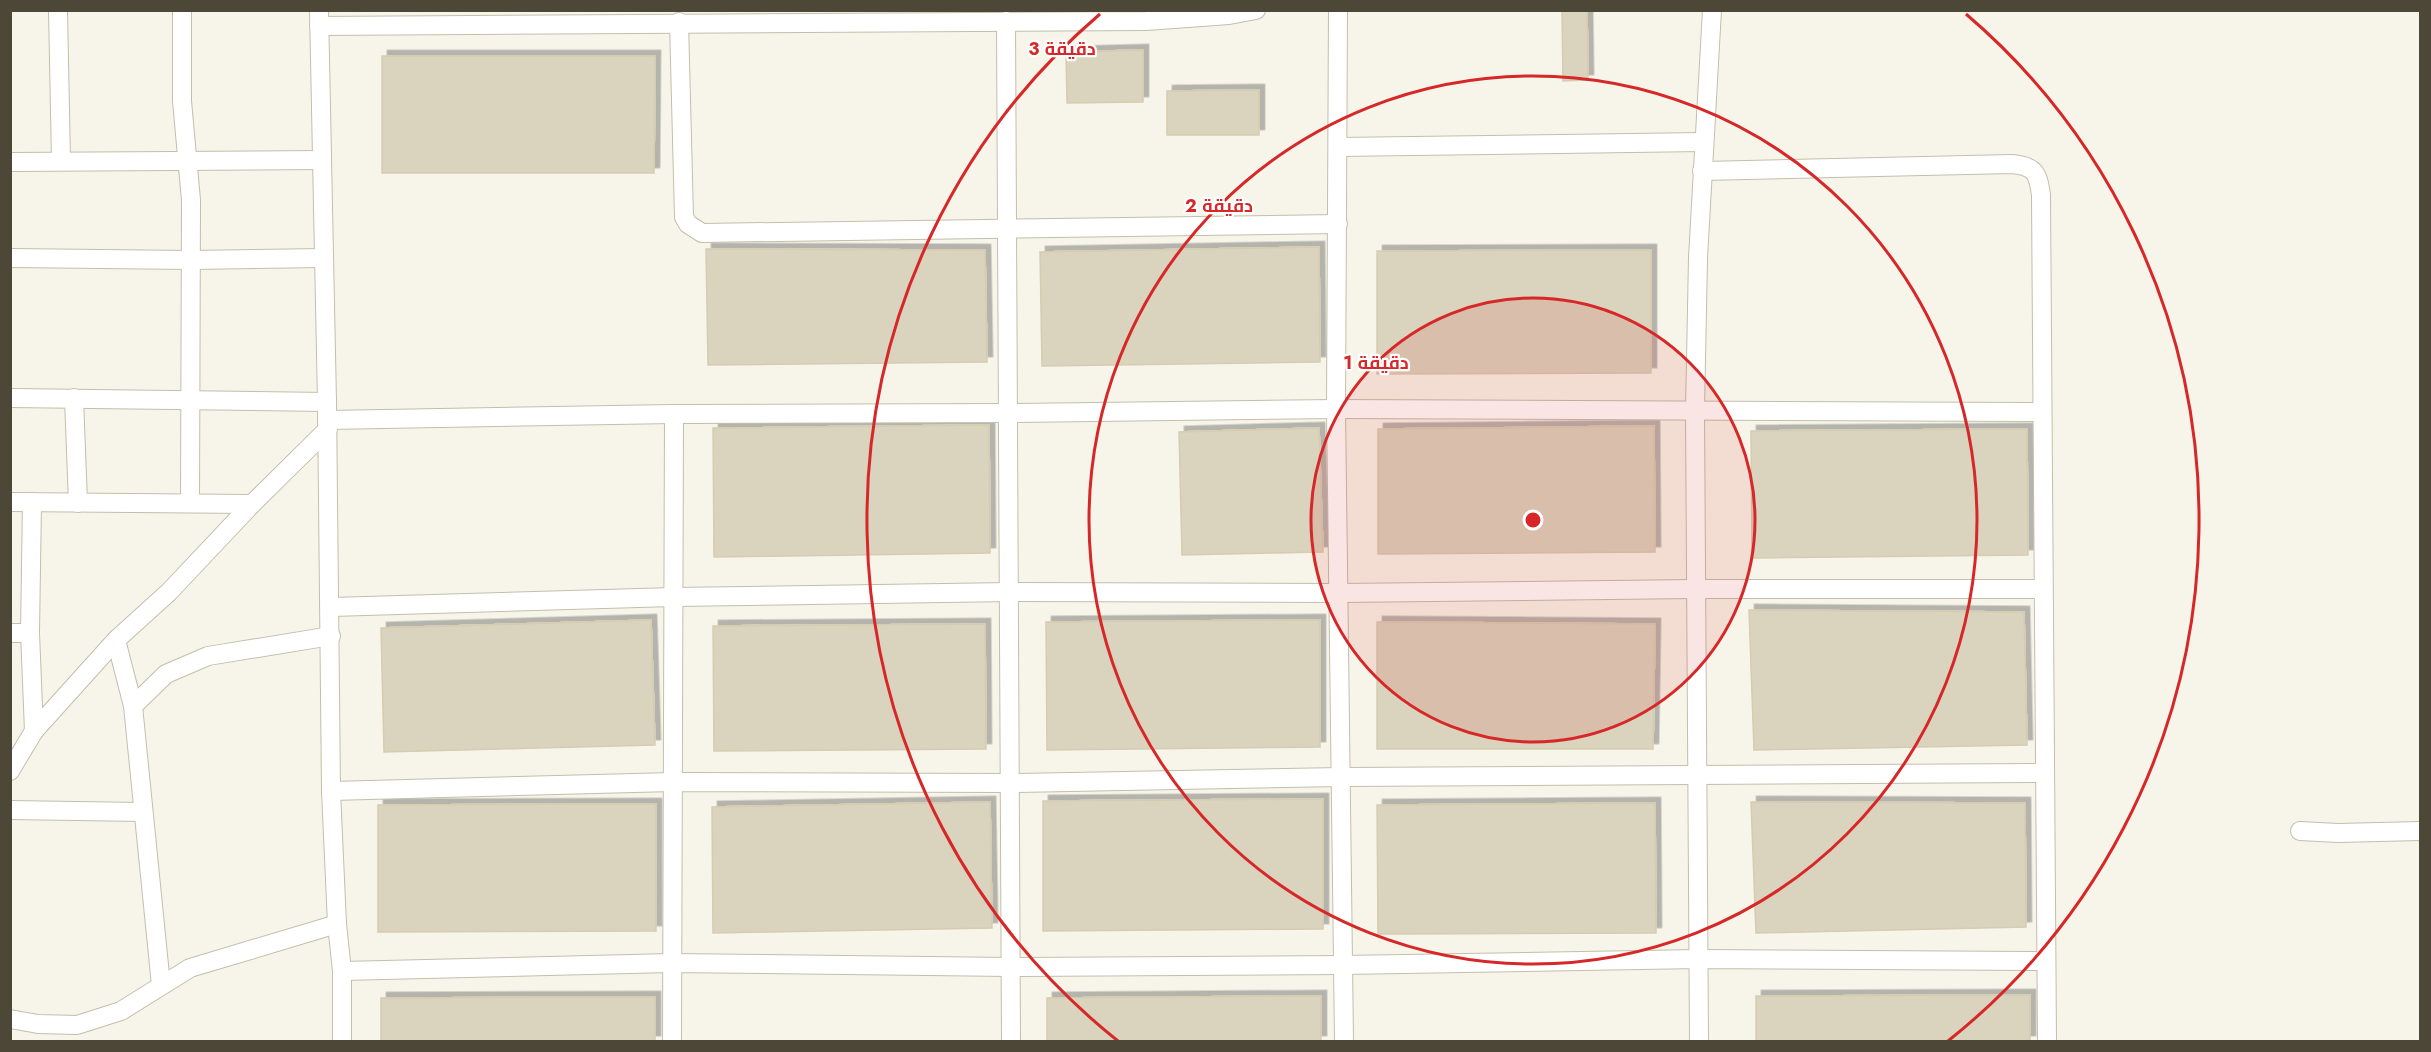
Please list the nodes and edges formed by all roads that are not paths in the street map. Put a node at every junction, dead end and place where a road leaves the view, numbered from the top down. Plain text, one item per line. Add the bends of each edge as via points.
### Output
1 (58, 10) edge
2 (182, 10) edge
3 (1256, 10) edge
4 (1338, 10) edge
5 (1712, 10) edge
6 (705, 16) edge
7 (319, 18) edge
8 (1006, 21) junction
9 (679, 22) junction
10 (1703, 142) junction
11 (1338, 147) junction
12 (188, 160) junction
13 (321, 160) junction
14 (60, 161) junction
15 (10, 162) edge
16 (1702, 171) junction
17 (1338, 224) junction
18 (1008, 229) junction
19 (10, 258) edge
20 (324, 258) junction
21 (191, 260) junction
22 (10, 398) edge
23 (74, 398) junction
24 (191, 399) junction
25 (1336, 409) junction
26 (1695, 410) junction
27 (2042, 412) junction
28 (674, 414) junction
29 (1007, 414) junction
30 (327, 417) junction
31 (10, 502) edge
32 (32, 502) junction
33 (78, 502) junction
34 (190, 503) junction
35 (252, 504) junction
36 (1695, 589) junction
37 (2043, 589) junction
38 (1010, 592) junction
39 (1339, 593) junction
40 (675, 597) junction
41 (331, 607) junction
42 (10, 633) edge
43 (30, 633) junction
44 (331, 636) junction
45 (116, 640) junction
46 (133, 706) junction
47 (34, 731) junction
48 (10, 771) edge
49 (2045, 773) junction
50 (1341, 777) junction
51 (1697, 777) junction
52 (673, 782) junction
53 (1011, 783) junction
54 (332, 790) junction
55 (10, 810) edge
56 (143, 812) junction
57 (2300, 831) dead end
58 (2421, 831) edge
59 (337, 924) junction
60 (1699, 959) junction
61 (2046, 962) junction
62 (671, 963) junction
63 (1343, 965) junction
64 (1010, 967) junction
65 (342, 971) junction
66 (161, 985) junction
67 (10, 1020) edge
68 (342, 1041) edge
69 (672, 1041) edge
70 (1011, 1041) edge
71 (1344, 1041) edge
72 (1699, 1041) edge
73 (2047, 1041) edge

1 - 14 street
2 - 12 street via 182,101
3 - 8 street via 1190,19
4 - 11 street
5 - 10 street
6 - 8 street
6 - 9 street
7 - 9 street
7 - 13 street
8 - 18 street
9 - 18 street via 684,217 695,230 712,234
10 - 11 street
10 - 16 street
11 - 17 street
12 - 13 street
12 - 14 street
12 - 21 street
13 - 20 street
14 - 15 street
16 - 26 street
16 - 27 street via 2012,164 2034,170 2041,195
17 - 18 street
17 - 25 street
18 - 29 street
19 - 21 street
20 - 21 street
20 - 30 street
21 - 24 street
22 - 23 street
23 - 24 street
23 - 33 street
24 - 30 street
24 - 34 street
25 - 26 street
25 - 29 street
25 - 39 street
26 - 27 street
26 - 36 street
27 - 37 street
28 - 29 street
28 - 30 street
28 - 40 street
29 - 38 street
30 - 35 street
30 - 41 street
31 - 32 street
32 - 33 street
32 - 43 street
33 - 34 street
34 - 35 street
35 - 45 street via 170,592
36 - 37 street
36 - 39 street
36 - 51 street
37 - 49 street
38 - 39 street
38 - 40 street
38 - 53 street
39 - 50 street
40 - 41 street
40 - 52 street
41 - 44 street
42 - 43 street
43 - 47 street
44 - 46 street via 208,656 166,674
44 - 54 street
45 - 46 street
45 - 47 street
46 - 56 street
47 - 48 street
49 - 51 street
49 - 61 street
50 - 51 street
50 - 53 street
50 - 63 street
51 - 60 street
52 - 53 street
52 - 54 street
52 - 62 street
53 - 64 street
54 - 59 street
55 - 56 street
56 - 66 street
57 - 58 street
59 - 65 street
59 - 66 street via 190,969
60 - 61 street
60 - 63 street
60 - 72 street
61 - 73 street
62 - 64 street
62 - 65 street
62 - 69 street
63 - 64 street
63 - 71 street
64 - 70 street
65 - 68 street
66 - 67 street via 121,1011 77,1025

